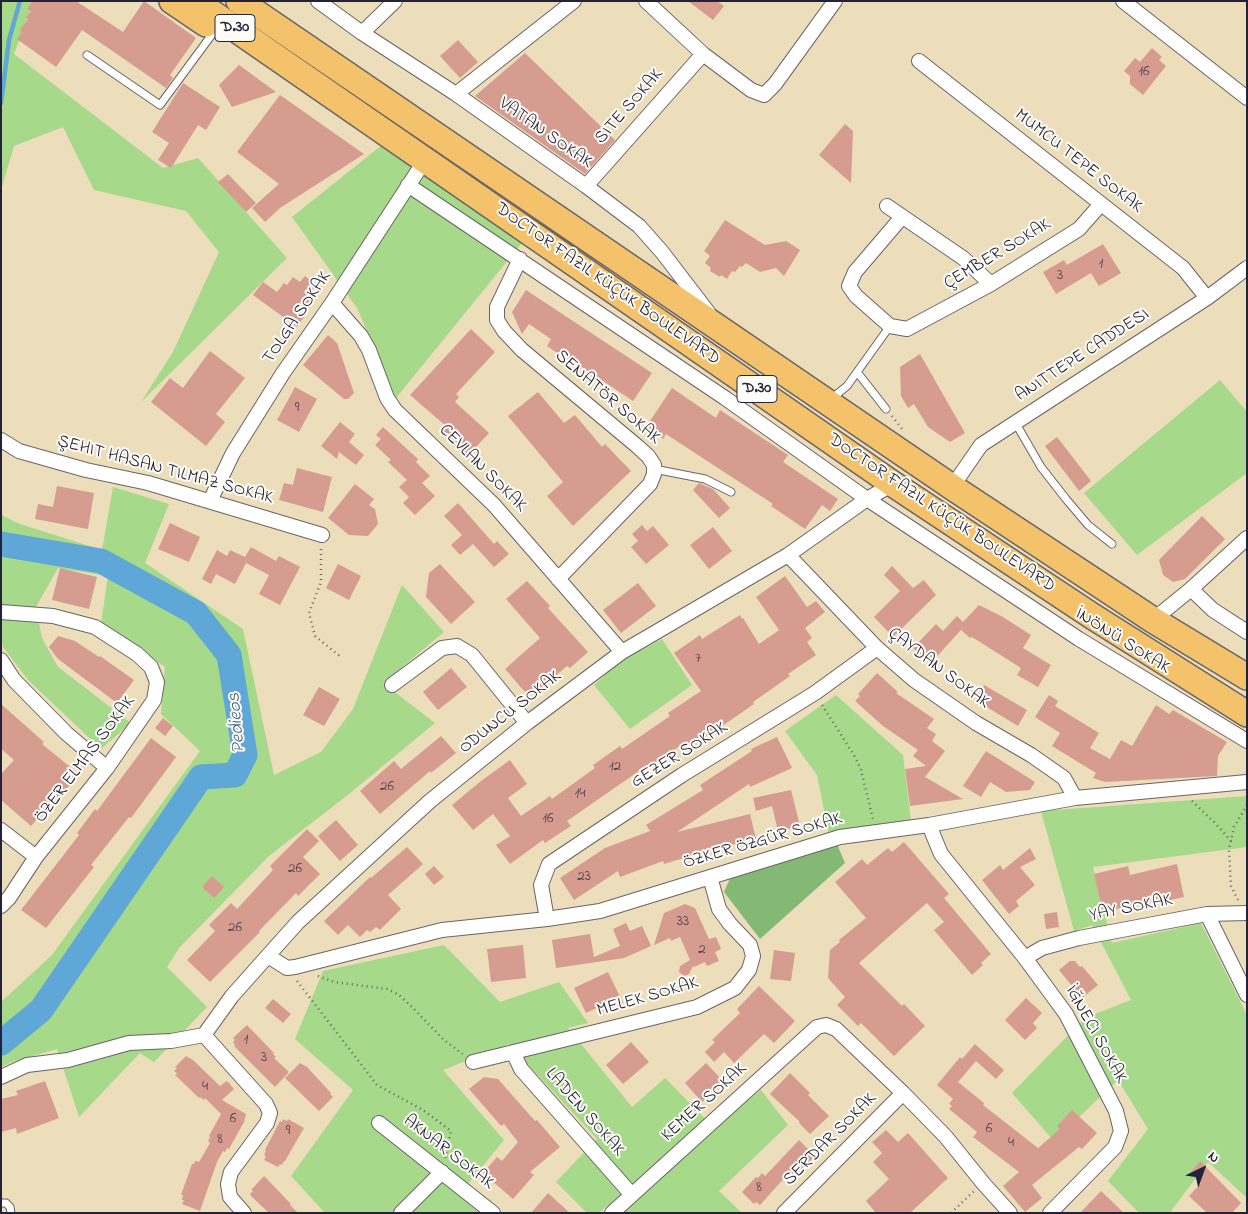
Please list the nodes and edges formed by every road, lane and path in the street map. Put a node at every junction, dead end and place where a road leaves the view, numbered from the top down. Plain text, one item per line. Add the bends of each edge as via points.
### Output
1 (172, 1) edge
2 (195, 1) edge
3 (239, 1) edge
4 (318, 1) edge
5 (396, 1) edge
6 (574, 1) edge
7 (646, 1) edge
8 (834, 1) edge
9 (1124, 1) edge
10 (216, 30) junction
11 (362, 33) junction
12 (703, 54) junction
13 (87, 55) dead end
14 (274, 55) junction
15 (919, 61) dead end
16 (456, 94) junction
17 (1247, 98) edge
18 (425, 160) junction
19 (408, 184) junction
20 (586, 186) junction
21 (1101, 204) junction
22 (887, 206) dead end
23 (902, 217) junction
24 (520, 259) junction
25 (1247, 268) edge
26 (991, 284) junction
27 (1207, 298) junction
28 (332, 303) junction
29 (890, 326) junction
30 (720, 329) junction
31 (856, 372) junction
32 (827, 402) junction
33 (886, 409) dead end
34 (1015, 421) junction
35 (1, 440) edge
36 (654, 469) junction
37 (893, 484) junction
38 (952, 487) junction
39 (731, 492) dead end
40 (867, 499) junction
41 (210, 501) junction
42 (322, 535) joint
43 (1247, 538) edge
44 (1112, 544) dead end
45 (788, 555) junction
46 (558, 579) junction
47 (1191, 589) junction
48 (1, 612) edge
49 (1154, 620) junction
50 (1247, 632) edge
51 (877, 648) junction
52 (622, 652) junction
53 (341, 657) dead end
54 (1, 660) edge
55 (1247, 677) edge
56 (392, 685) dead end
57 (815, 693) junction
58 (1247, 714) edge
59 (527, 723) junction
60 (1247, 741) edge
61 (107, 768) junction
62 (1247, 782) edge
63 (1178, 788) junction
64 (1075, 798) junction
65 (1247, 805) edge
66 (929, 825) junction
67 (1, 830) edge
68 (876, 832) junction
69 (1231, 842) junction
70 (36, 857) junction
71 (710, 877) junction
72 (1, 906) edge
73 (1246, 912) edge
74 (1207, 914) junction
75 (547, 919) junction
76 (268, 956) junction
77 (1026, 958) junction
78 (291, 968) junction
79 (1247, 995) edge
80 (204, 1035) junction
81 (512, 1052) junction
82 (473, 1062) joint
83 (1, 1078) edge
84 (903, 1093) junction
85 (380, 1123) dead end
86 (442, 1172) junction
87 (983, 1183) junction
88 (632, 1195) junction
89 (1, 1203) edge
90 (11, 1213) edge
91 (244, 1213) edge
92 (401, 1213) edge
93 (493, 1213) edge
94 (612, 1213) edge
95 (784, 1213) edge
96 (951, 1213) edge
97 (1010, 1213) edge
98 (1050, 1213) edge

1 - 10 highway
2 - 14 highway, D.30
3 - 30 highway, D.30
4 - 11 street, VATAN SOKAK
5 - 11 street
6 - 16 street
7 - 12 street
8 - 12 street via 764,95 751,90
9 - 17 street
10 - 13 lane via 160,105
10 - 14 highway
11 - 16 street, VATAN SOKAK
12 - 20 street, SITE SOKAK
14 - 18 highway, D.30
15 - 21 street, MUMCU TEPE SOKAK
16 - 20 street, VATAN SOKAK
18 - 19 street, TOLGA SOKAK
18 - 37 highway, D.30
19 - 24 street, İNÖNÜ SOKAK
19 - 28 street, TOLGA SOKAK
20 - 30 street, VATAN SOKAK via 639,226
21 - 26 street, ÇEMBER SOKAK via 1079,229
21 - 27 street, MUMCU TEPE SOKAK via 1183,268
22 - 23 street
23 - 26 street via 964,258
23 - 29 street via 855,272 849,286
24 - 36 street, SENATÖR SOKAK via 498,307 497,320 504,331 522,350 648,456
24 - 40 street, İNÖNÜ SOKAK
25 - 27 street
26 - 29 street, ÇEMBER SOKAK via 907,329
27 - 34 street
28 - 41 street, TOLGA SOKAK via 238,445
28 - 46 street, CEVLAN SOKAK via 361,336 395,410 494,505
29 - 31 lane
30 - 32 highway, D.30
31 - 32 lane via 847,386
31 - 33 lane
32 - 38 highway, D.30
34 - 38 street via 981,445
34 - 44 lane via 1041,467 1066,500 1088,525
35 - 41 street via 19,451
36 - 39 lane via 705,479
36 - 46 street, SENATÖR SOKAK via 650,484
37 - 40 street, ODUNCU SOKAK
37 - 58 highway, D.30
38 - 49 highway, D.30
40 - 45 street, ODUNCU SOKAK
40 - 60 street, İNÖNÜ SOKAK via 1079,639
41 - 42 street
42 - 53 path via 321,582 308,613 315,636
43 - 47 street
45 - 51 street, ÇAYDAN SOKAK
45 - 52 street, ODUNCU SOKAK
46 - 52 street, CEVLAN SOKAK
47 - 49 street
47 - 50 street via 1213,610
48 - 61 street, ÖZER ELMAS SOKAK via 53,616 95,627 151,667 157,682 154,700
49 - 55 highway, D.30
51 - 57 street, GEZER SOKAK
51 - 64 street, ÇAYDAN SOKAK via 914,680 1064,778
52 - 59 street, ODUNCU SOKAK
54 - 61 street via 14,680 66,733
56 - 59 street via 442,648 457,646 472,655
57 - 68 path via 861,770
57 - 75 street, GEZER SOKAK via 682,775 549,864 541,885
59 - 76 street, ODUNCU SOKAK via 430,801 310,910
61 - 70 street, ÖZER ELMAS SOKAK
62 - 63 street, ÖZKER ÖZGÜR SOKAK
63 - 64 street, ÖZKER ÖZGÜR SOKAK
63 - 69 path
64 - 66 street, ÖZKER ÖZGÜR SOKAK
65 - 69 path via 1234,827
66 - 68 street, ÖZKER ÖZGÜR SOKAK
66 - 77 street, İĞNECI SOKAK via 941,854
67 - 70 street
68 - 71 street, ÖZKER ÖZGÜR SOKAK via 840,837
69 - 73 path via 1231,886
70 - 72 street, ÖZER ELMAS SOKAK
71 - 75 street, ÖZKER ÖZGÜR SOKAK via 600,911
71 - 81 street, MELEK SOKAK via 719,909 750,945 753,956 749,970 735,988 697,1007
73 - 74 street, YAY SOKAK
74 - 77 street, YAY SOKAK via 1079,938 1042,948
74 - 79 street
75 - 78 street, ÖZKER ÖZGÜR SOKAK via 442,930
76 - 78 street
76 - 80 street, ODUNCU SOKAK via 232,996
77 - 98 street, İĞNECI SOKAK via 1066,1014 1116,1111 1121,1131 1115,1147
78 - 82 path via 334,982 387,989 399,995 444,1040
78 - 86 path via 376,1085 424,1110 452,1131
80 - 83 street via 129,1043 68,1060 27,1065
80 - 91 street via 266,1104 270,1113 267,1123 231,1172 228,1184 230,1197
81 - 82 street, MELEK SOKAK
81 - 88 street, LADEN SOKAK via 521,1069
84 - 87 street via 946,1137
84 - 88 street, KEMER SOKAK via 836,1028 816,1027
84 - 95 street, SERDAR SOKAK
85 - 86 street, AKNAR SOKAK
86 - 92 street
86 - 93 street, AKNAR SOKAK
87 - 96 path
87 - 97 street
88 - 94 street, KEMER SOKAK
89 - 90 lane via 6,1202

